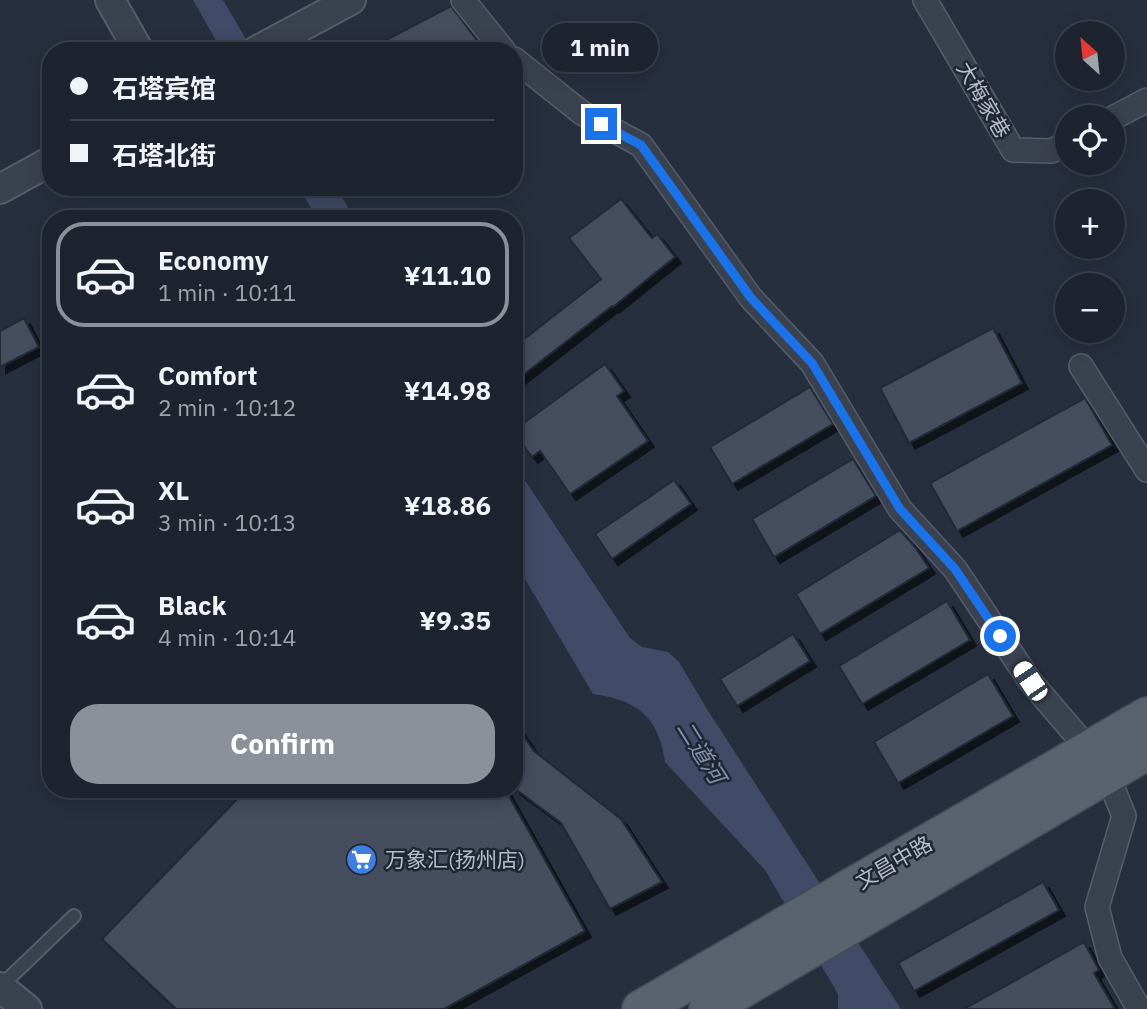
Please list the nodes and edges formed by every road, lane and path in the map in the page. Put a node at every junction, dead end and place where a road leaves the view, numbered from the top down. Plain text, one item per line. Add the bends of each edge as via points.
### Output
1 (110, 0) edge
2 (351, 0) edge
3 (463, 0) edge
4 (925, 0) edge
5 (134, 42) edge
6 (272, 42) edge
7 (497, 42) edge
8 (523, 66) edge
9 (1147, 100) edge
10 (1125, 112) edge
11 (1055, 149) edge
12 (42, 167) edge
13 (0, 189) edge
14 (1081, 366) dead end
15 (1147, 470) edge
16 (1147, 716) edge
17 (1147, 751) edge
18 (1098, 762) junction
19 (855, 904) junction
20 (74, 916) dead end
21 (0, 987) edge
22 (27, 1009) edge
23 (641, 1009) edge
24 (708, 1009) edge
25 (1139, 1009) edge

1 - 5 street
2 - 6 street
3 - 7 street
4 - 11 street, 大梅家巷 via 1013,150
8 - 18 street via 582,113 641,145 751,298 812,363 900,509 955,569 1030,681
9 - 10 street
12 - 13 street
14 - 15 street
16 - 18 main road, 文昌中路
17 - 18 main road, 文昌中路
18 - 19 main road, 文昌中路
18 - 25 street via 1124,816 1097,907 1110,958
19 - 23 main road, 文昌中路 via 781,928
19 - 24 main road, 文昌中路 via 780,967
20 - 21 lane
21 - 22 street

